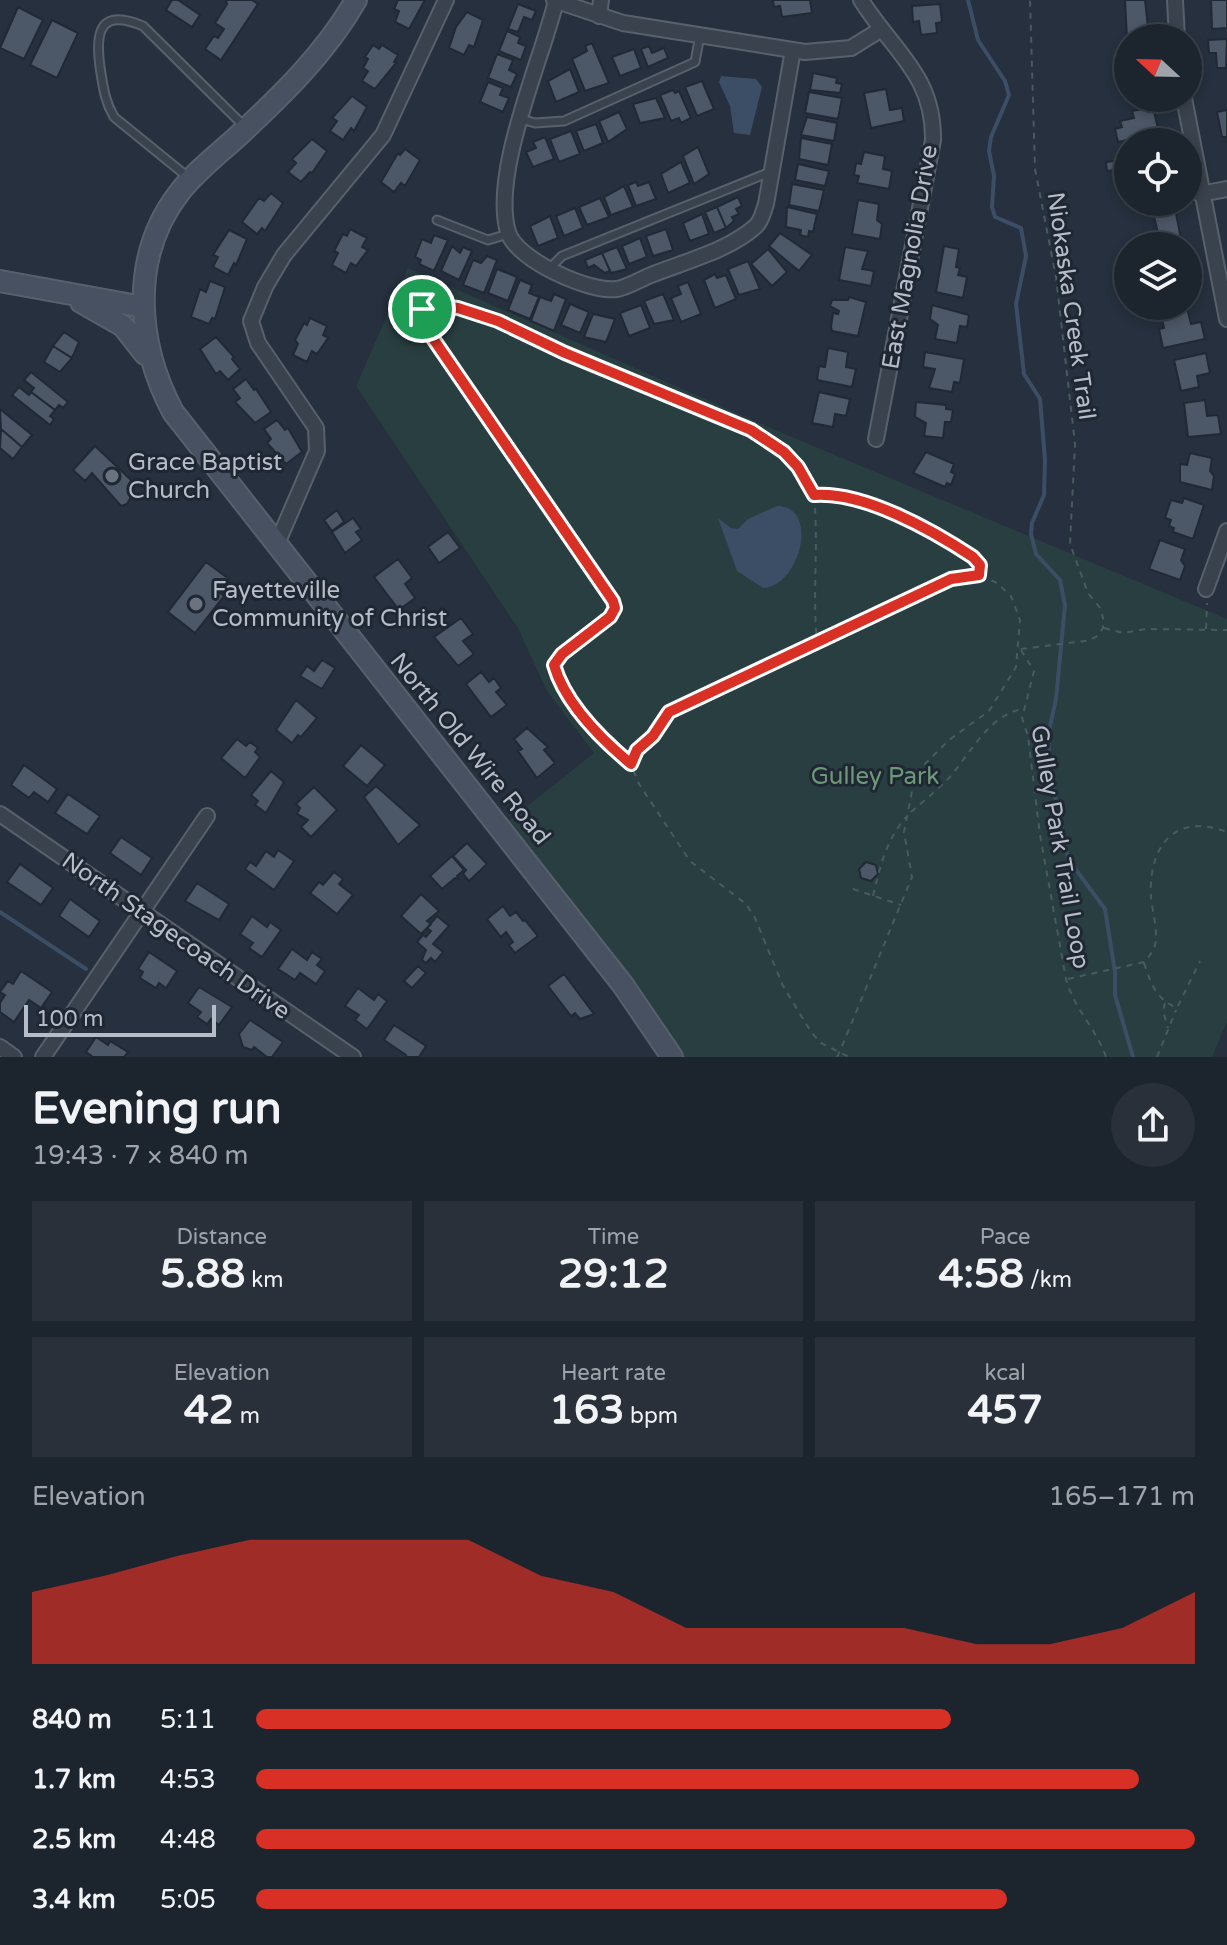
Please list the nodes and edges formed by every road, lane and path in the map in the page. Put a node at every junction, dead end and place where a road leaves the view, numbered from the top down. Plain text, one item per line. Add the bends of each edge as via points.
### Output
1 (356, 0) edge
2 (446, 0) edge
3 (555, 0) edge
4 (601, 0) edge
5 (861, 0) edge
6 (1030, 0) edge
7 (1175, 0) edge
8 (599, 16) junction
9 (1176, 24) edge
10 (880, 30) junction
11 (700, 35) junction
12 (793, 50) junction
13 (521, 119) junction
14 (246, 128) junction
15 (772, 171) junction
16 (191, 179) junction
17 (1227, 189) edge
18 (1202, 194) edge
19 (1202, 203) edge
20 (437, 220) dead end
21 (508, 234) junction
22 (549, 269) junction
23 (0, 281) edge
24 (66, 293) junction
25 (143, 307) junction
26 (1227, 319) edge
27 (154, 367) junction
28 (876, 439) dead end
29 (814, 495) junction
30 (1226, 537) edge
31 (276, 546) junction
32 (979, 575) junction
33 (1206, 589) joint
34 (1103, 628) junction
35 (1206, 630) junction
36 (1227, 630) edge
37 (817, 642) junction
38 (1020, 649) junction
39 (1023, 709) junction
40 (631, 764) junction
41 (0, 814) edge
42 (908, 815) junction
43 (207, 816) dead end
44 (1227, 832) edge
45 (853, 889) dead end
46 (873, 896) junction
47 (901, 905) junction
48 (142, 912) junction
49 (1200, 961) dead end
50 (1144, 962) junction
51 (1066, 979) junction
52 (1165, 1002) junction
53 (1177, 1008) junction
54 (1169, 1029) junction
55 (0, 1047) edge
56 (840, 1051) junction
57 (14, 1057) edge
58 (43, 1057) edge
59 (353, 1057) edge
60 (672, 1057) edge
61 (837, 1057) edge
62 (849, 1057) edge
63 (1106, 1057) edge
64 (1157, 1057) edge

1 - 14 street, North Old Wire Road via 306,69
2 - 31 street via 383,135 284,255 251,321 258,343 316,428 318,439
3 - 8 street
3 - 13 street
4 - 8 street
5 - 10 street, East Magnolia Drive
6 - 34 path, Niokaska Creek Trail via 1035,169 1056,277 1075,444 1070,544 1088,593 1100,608
7 - 9 street
8 - 11 street
10 - 12 street via 851,48
10 - 28 street, East Magnolia Drive via 923,83 933,132
11 - 12 street
11 - 13 lane via 695,62 659,81 564,121
12 - 15 street
13 - 21 street via 505,198
14 - 16 street, North Old Wire Road
14 - 16 lane via 143,26 123,20 103,27 97,40 106,104 114,117
15 - 22 lane via 562,256
15 - 22 street via 759,223 737,241 616,289 595,287
16 - 25 street, North Old Wire Road via 156,232
17 - 18 street
19 - 26 street
20 - 21 lane via 488,240
21 - 22 street via 524,255
23 - 24 street
24 - 25 street
24 - 27 street via 123,326
25 - 27 street, North Old Wire Road
27 - 31 street, North Old Wire Road via 173,412
29 - 32 path, Gulley Park Trail Loop via 858,500 900,518 973,557 980,565
29 - 37 path
29 - 40 path via 784,452 732,421 477,313 430,305 418,315 613,601 610,617 554,665 580,710
30 - 33 street
31 - 60 street, North Old Wire Road via 613,973
32 - 37 path via 951,579
32 - 38 path, Gulley Park Trail Loop via 997,583 1017,606
33 - 35 path
34 - 35 path via 1123,633
34 - 38 path via 1096,637 1074,643
35 - 36 path
37 - 40 path via 669,712
38 - 39 path, Gulley Park Trail Loop via 1034,671
38 - 42 path via 1010,682 989,711 920,769
39 - 42 path via 993,725
39 - 51 path, Gulley Park Trail Loop
40 - 56 path via 690,861 746,904 783,986 811,1032
41 - 48 street, North Stagecoach Drive
42 - 46 path via 883,854
42 - 47 path via 904,832 912,877
43 - 48 street
44 - 50 path via 1193,824 1165,842 1151,883 1156,940
45 - 46 path
46 - 47 path
47 - 56 path
48 - 58 street
48 - 59 street, North Stagecoach Drive
49 - 53 path
50 - 51 path
50 - 52 path via 1150,983
51 - 63 path, Gulley Park Trail Loop
52 - 53 path
52 - 54 path
53 - 54 path
54 - 64 path
55 - 57 street
56 - 61 path
56 - 62 path

